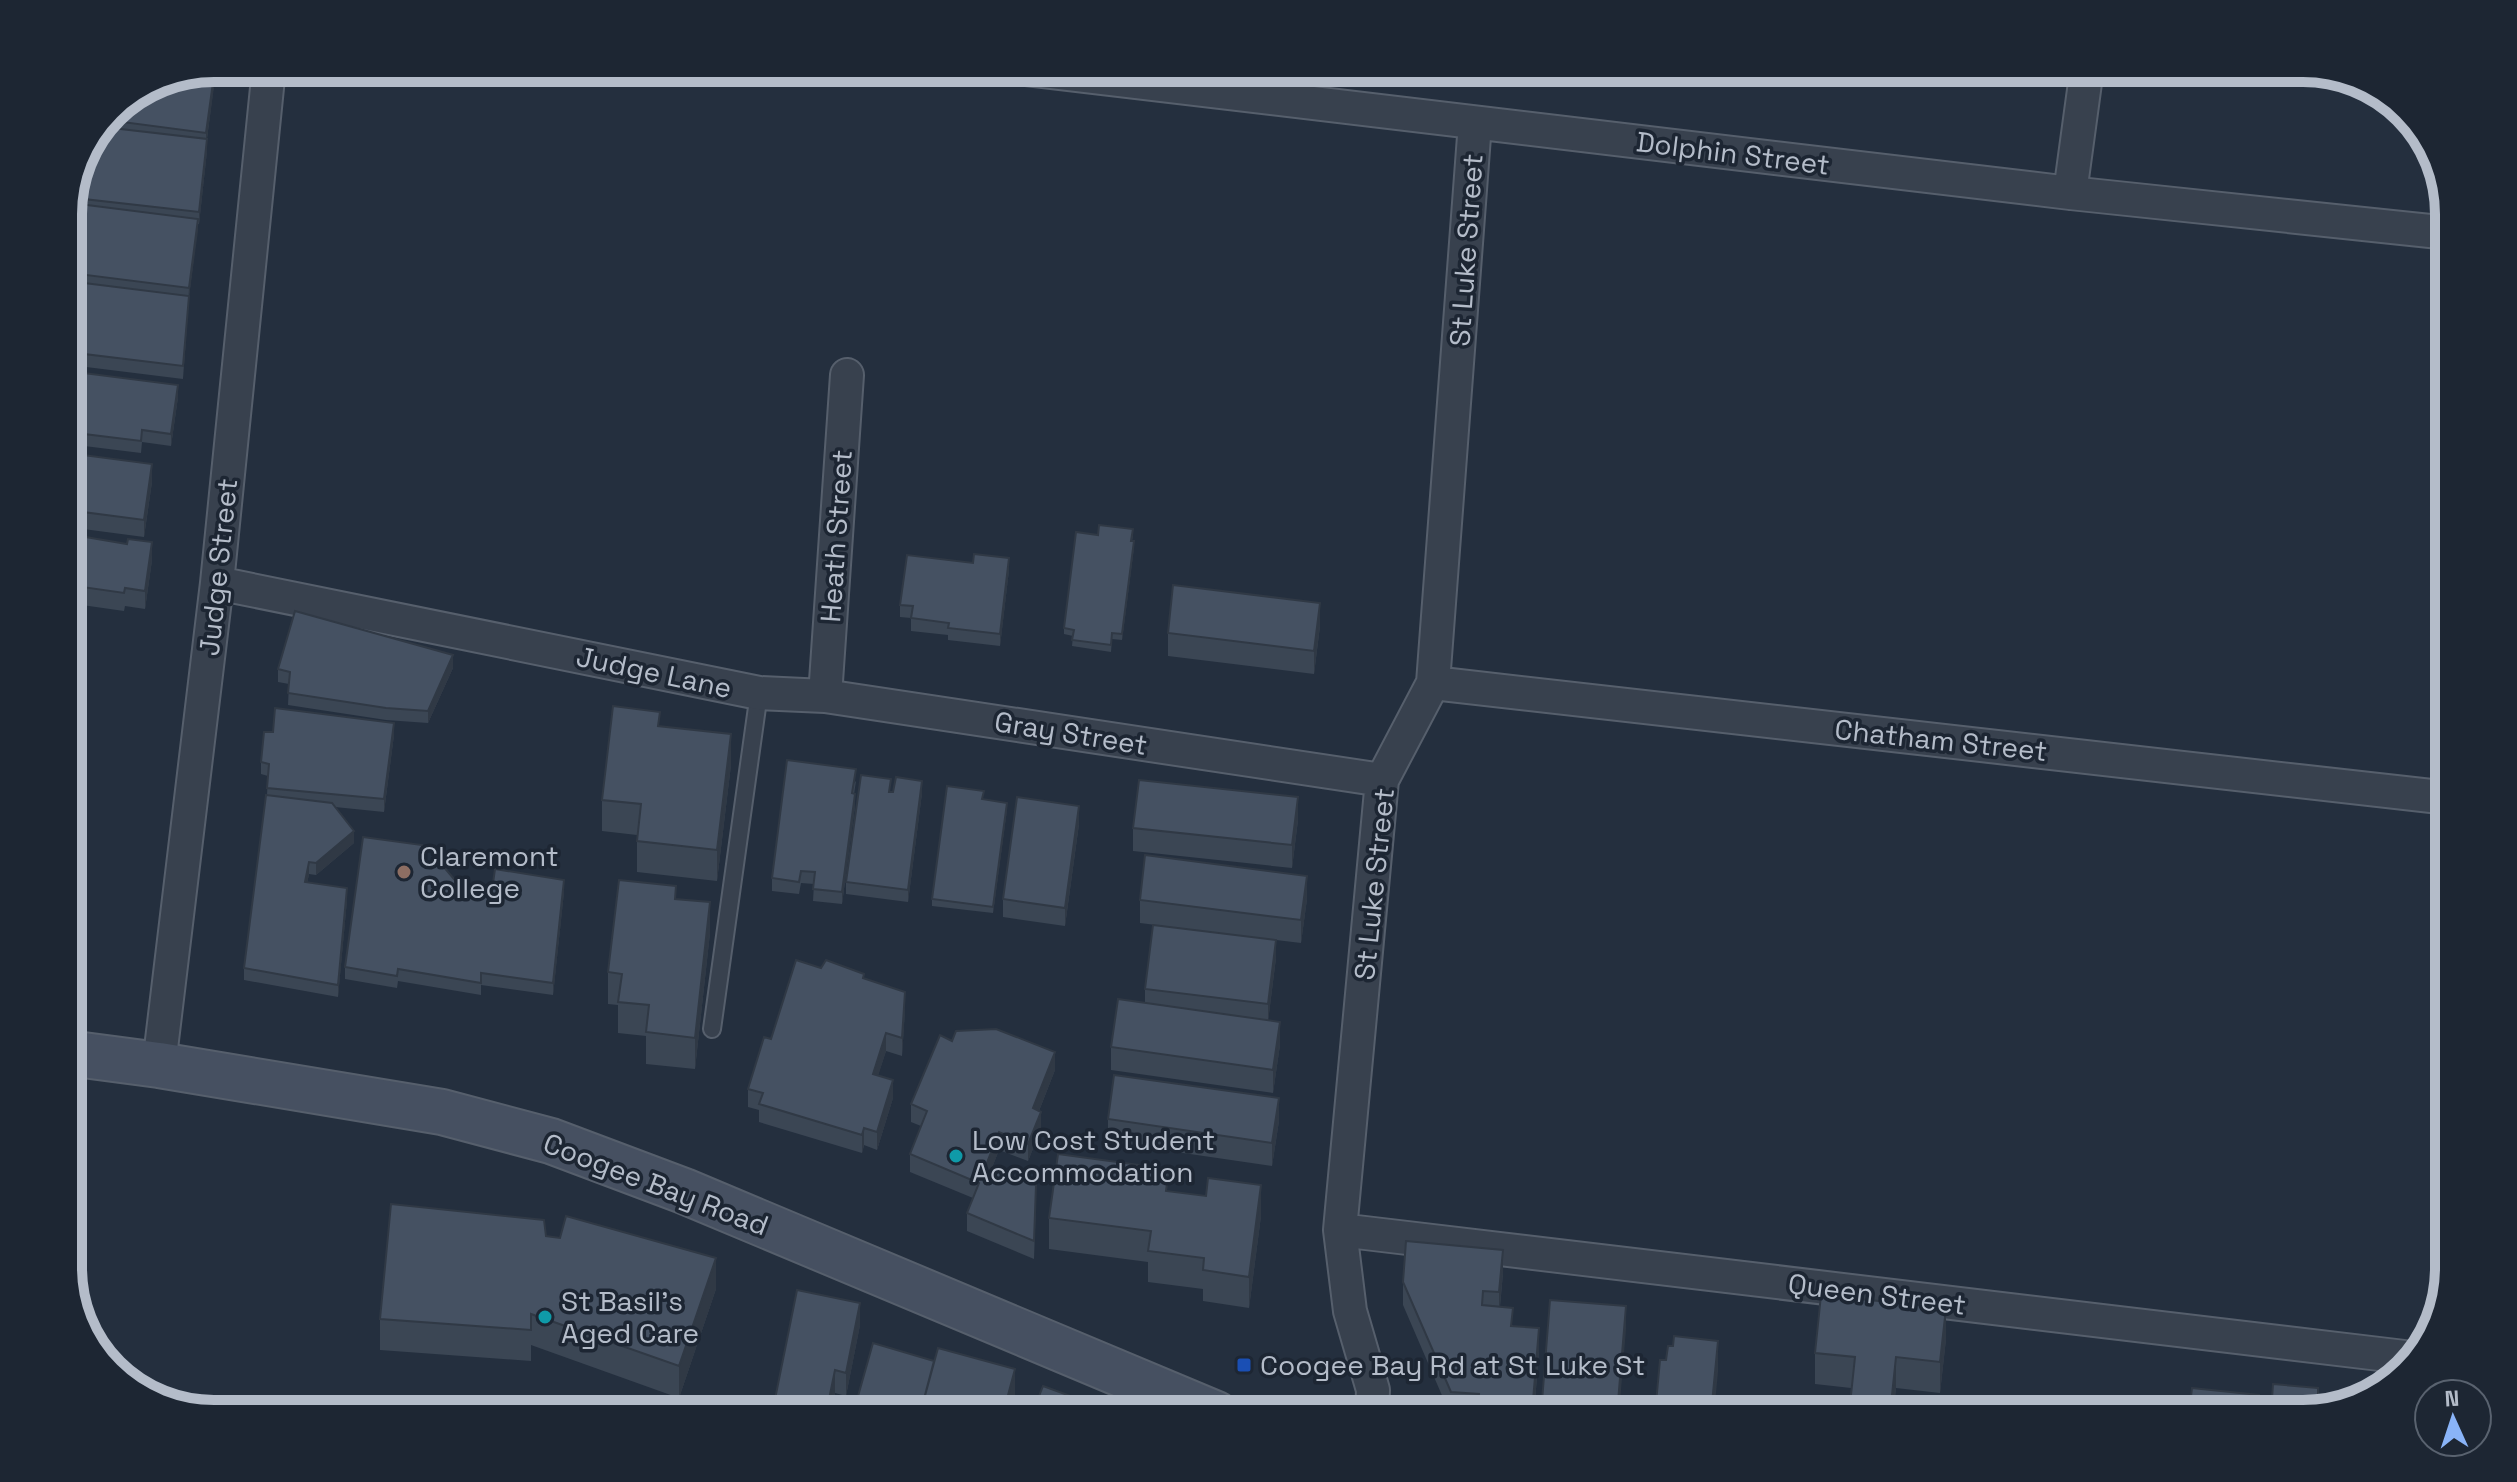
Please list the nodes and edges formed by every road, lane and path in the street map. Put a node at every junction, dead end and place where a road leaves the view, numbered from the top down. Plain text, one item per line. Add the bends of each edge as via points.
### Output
1 (268, 82) edge
2 (1134, 82) edge
3 (2085, 82) edge
4 (1475, 123) junction
5 (2070, 193) junction
6 (2435, 232) edge
7 (847, 375) dead end
8 (217, 583) junction
9 (1433, 683) junction
10 (759, 693) junction
11 (825, 696) junction
12 (1382, 780) junction
13 (2435, 796) edge
14 (712, 1029) dead end
15 (82, 1055) edge
16 (159, 1065) junction
17 (1340, 1230) junction
18 (2400, 1356) edge
19 (1183, 1400) edge
20 (1373, 1400) edge

1 - 8 street, Judge Street
2 - 4 street, Dolphin Street
3 - 5 street
4 - 5 street, Dolphin Street
4 - 9 street, St Luke Street
5 - 6 street, Dolphin Street
7 - 11 street, Heath Street
8 - 10 street, Judge Lane
8 - 16 street, Judge Street
9 - 12 street, St Luke Street
9 - 13 street, Chatham Street
10 - 11 street, Gray Street
10 - 14 lane, Judge Lane
11 - 12 street, Gray Street
12 - 17 street, St Luke Street
15 - 16 main road, Coogee Bay Road
16 - 19 main road, Coogee Bay Road via 442,1112 551,1141 684,1191
17 - 18 street, Queen Street
17 - 20 street, St Luke Street via 1350,1311

